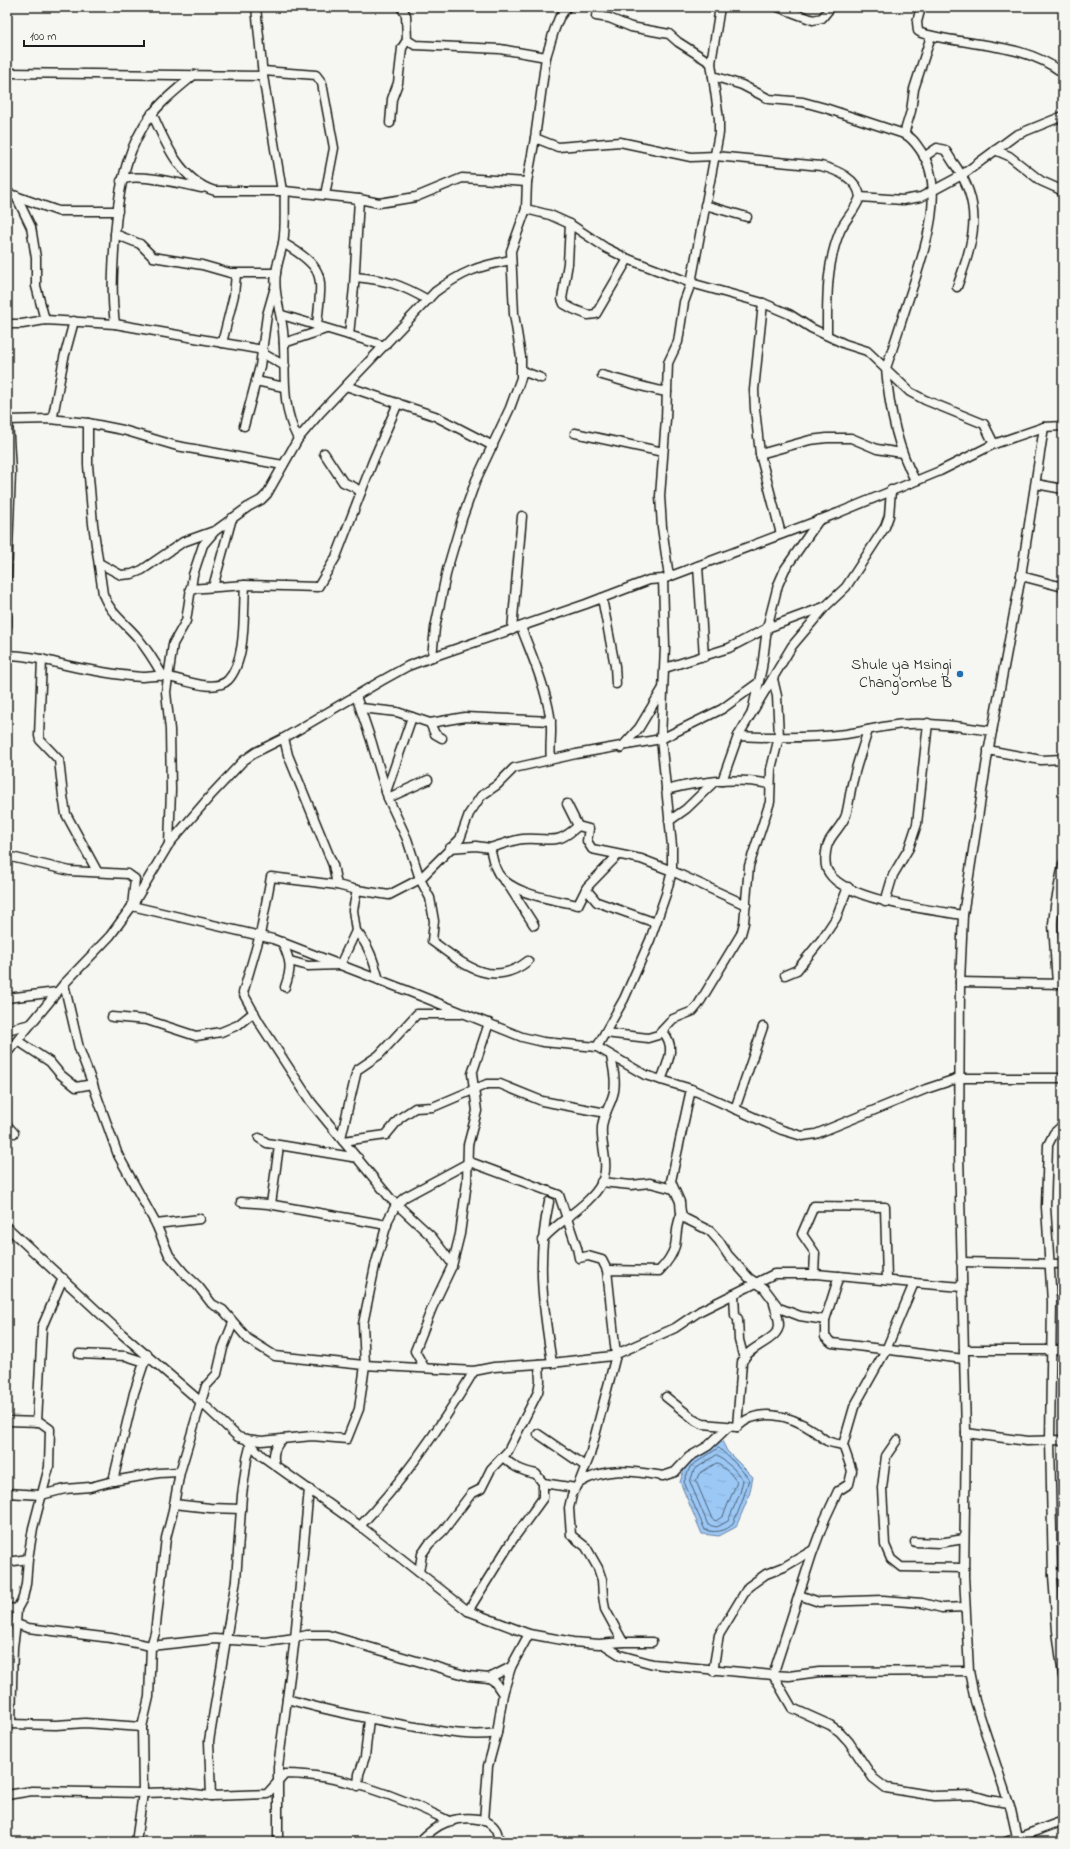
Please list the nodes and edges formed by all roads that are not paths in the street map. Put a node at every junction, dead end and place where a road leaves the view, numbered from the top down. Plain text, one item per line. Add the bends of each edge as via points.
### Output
1 (256, 7) edge
2 (401, 7) edge
3 (567, 7) edge
4 (720, 7) edge
5 (778, 7) edge
6 (831, 7) edge
7 (921, 7) edge
8 (596, 16) dead end
9 (931, 36) junction
10 (407, 40) junction
11 (546, 57) junction
12 (711, 63) junction
13 (7, 73) edge
14 (263, 73) junction
15 (1063, 73) edge
16 (194, 75) junction
17 (713, 76) junction
18 (152, 113) junction
19 (1063, 116) edge
20 (390, 123) dead end
21 (904, 134) junction
22 (535, 138) junction
23 (995, 150) junction
24 (715, 156) junction
25 (924, 157) junction
26 (962, 175) junction
27 (121, 182) junction
28 (527, 182) junction
29 (205, 188) junction
30 (283, 191) junction
31 (932, 192) junction
32 (1063, 192) edge
33 (7, 193) edge
34 (325, 195) junction
35 (16, 196) junction
36 (860, 197) junction
37 (359, 199) junction
38 (705, 205) junction
39 (526, 209) junction
40 (118, 211) junction
41 (747, 217) dead end
42 (570, 224) junction
43 (115, 234) junction
44 (283, 243) junction
45 (628, 259) junction
46 (511, 260) junction
47 (276, 273) junction
48 (236, 274) junction
49 (355, 276) junction
50 (691, 283) junction
51 (276, 285) junction
52 (957, 287) dead end
53 (428, 300) junction
54 (764, 303) junction
55 (282, 315) junction
56 (45, 320) junction
57 (74, 321) junction
58 (7, 324) edge
59 (115, 324) junction
60 (317, 326) junction
61 (326, 329) junction
62 (349, 335) junction
63 (827, 335) junction
64 (222, 343) junction
65 (284, 343) junction
66 (385, 346) junction
67 (263, 351) junction
68 (285, 366) junction
69 (886, 368) junction
70 (522, 371) junction
71 (602, 375) dead end
72 (541, 378) dead end
73 (256, 381) junction
74 (346, 386) junction
75 (284, 387) junction
76 (667, 392) junction
77 (398, 403) junction
78 (50, 419) junction
79 (8, 420) edge
80 (88, 423) junction
81 (244, 426) dead end
82 (1063, 426) edge
83 (1044, 427) junction
84 (575, 433) dead end
85 (298, 439) junction
86 (994, 444) junction
87 (492, 446) junction
88 (663, 452) junction
89 (324, 453) dead end
90 (902, 453) junction
91 (760, 454) junction
92 (283, 465) junction
93 (915, 480) junction
94 (1036, 484) junction
95 (1063, 489) edge
96 (891, 490) junction
97 (361, 492) junction
98 (522, 516) dead end
99 (232, 518) junction
100 (819, 520) junction
101 (215, 531) junction
102 (781, 534) junction
103 (99, 563) junction
104 (698, 566) junction
105 (1021, 576) junction
106 (7, 577) edge
107 (666, 578) junction
108 (245, 585) junction
109 (213, 587) junction
110 (1063, 587) edge
111 (190, 588) junction
112 (602, 598) junction
113 (826, 606) junction
114 (7, 616) edge
115 (7, 626) edge
116 (521, 627) junction
117 (767, 628) junction
118 (512, 630) junction
119 (7, 655) edge
120 (432, 656) junction
121 (704, 656) junction
122 (42, 660) junction
123 (665, 668) junction
124 (165, 676) junction
125 (773, 679) junction
126 (758, 683) junction
127 (616, 684) dead end
128 (664, 686) junction
129 (356, 696) junction
130 (361, 708) junction
131 (752, 714) junction
132 (412, 717) junction
133 (551, 722) junction
134 (430, 723) junction
135 (928, 723) junction
136 (868, 730) junction
137 (992, 730) junction
138 (738, 736) junction
139 (779, 737) junction
140 (284, 738) junction
141 (442, 738) dead end
142 (661, 739) junction
143 (621, 748) junction
144 (988, 750) junction
145 (551, 759) junction
146 (1063, 759) edge
147 (428, 780) dead end
148 (722, 781) junction
149 (714, 782) junction
150 (770, 784) junction
151 (666, 790) junction
152 (387, 795) junction
153 (567, 804) dead end
154 (669, 821) junction
155 (578, 826) junction
156 (169, 844) junction
157 (450, 848) junction
158 (490, 848) junction
159 (618, 855) junction
160 (7, 856) edge
161 (1063, 864) edge
162 (97, 871) junction
163 (672, 871) junction
164 (420, 879) junction
165 (507, 883) junction
166 (337, 885) junction
167 (848, 887) junction
168 (586, 889) junction
169 (357, 890) junction
170 (885, 902) junction
171 (746, 905) junction
172 (132, 906) junction
173 (963, 915) junction
174 (656, 923) junction
175 (534, 925) dead end
176 (356, 931) junction
177 (260, 935) junction
178 (282, 942) junction
179 (290, 961) junction
180 (528, 961) dead end
181 (340, 965) junction
182 (785, 975) dead end
183 (379, 980) junction
184 (960, 982) junction
185 (64, 984) junction
186 (1060, 984) edge
187 (285, 987) dead end
188 (57, 992) junction
189 (7, 998) edge
190 (254, 1012) junction
191 (464, 1014) junction
192 (112, 1017) dead end
193 (489, 1023) junction
194 (31, 1024) junction
195 (763, 1027) dead end
196 (7, 1030) edge
197 (662, 1031) junction
198 (605, 1033) junction
199 (18, 1041) junction
200 (597, 1047) junction
201 (7, 1053) edge
202 (612, 1056) junction
203 (959, 1078) junction
204 (1063, 1078) edge
205 (661, 1080) junction
206 (93, 1084) junction
207 (691, 1089) junction
208 (474, 1090) junction
209 (735, 1109) junction
210 (606, 1113) junction
211 (7, 1125) edge
212 (1063, 1125) edge
213 (14, 1133) dead end
214 (259, 1138) dead end
215 (342, 1140) junction
216 (279, 1146) junction
217 (358, 1158) junction
218 (468, 1164) junction
219 (602, 1182) junction
220 (673, 1189) junction
221 (241, 1202) dead end
222 (548, 1202) dead end
223 (271, 1204) junction
224 (396, 1205) junction
225 (681, 1215) junction
226 (566, 1217) junction
227 (200, 1219) dead end
228 (156, 1224) junction
229 (387, 1225) junction
230 (7, 1227) edge
231 (542, 1240) junction
232 (961, 1262) junction
233 (1048, 1264) junction
234 (1063, 1264) edge
235 (452, 1266) junction
236 (607, 1270) junction
237 (814, 1274) junction
238 (840, 1276) junction
239 (63, 1278) junction
240 (887, 1280) junction
241 (914, 1282) junction
242 (756, 1283) junction
243 (962, 1287) junction
244 (734, 1294) junction
245 (774, 1302) junction
246 (825, 1320) junction
247 (233, 1323) junction
248 (886, 1350) junction
249 (964, 1350) junction
250 (1050, 1350) junction
251 (1063, 1350) edge
252 (79, 1354) dead end
253 (616, 1355) junction
254 (146, 1358) junction
255 (744, 1358) junction
256 (964, 1359) junction
257 (539, 1364) junction
258 (552, 1364) junction
259 (365, 1365) junction
260 (424, 1367) junction
261 (474, 1371) junction
262 (666, 1397) dead end
263 (201, 1402) junction
264 (7, 1421) edge
265 (37, 1422) junction
266 (733, 1427) junction
267 (538, 1434) dead end
268 (966, 1434) junction
269 (282, 1439) junction
270 (897, 1440) dead end
271 (1050, 1440) junction
272 (1063, 1440) edge
273 (249, 1441) junction
274 (843, 1445) junction
275 (503, 1457) junction
276 (275, 1465) junction
277 (585, 1466) junction
278 (180, 1472) junction
279 (113, 1481) junction
280 (543, 1483) junction
281 (577, 1486) junction
282 (309, 1489) junction
283 (7, 1493) edge
284 (41, 1495) junction
285 (174, 1504) junction
286 (241, 1510) junction
287 (360, 1526) junction
288 (964, 1539) junction
289 (915, 1542) dead end
290 (813, 1550) junction
291 (28, 1560) junction
292 (7, 1562) edge
293 (964, 1568) junction
294 (419, 1572) junction
295 (1063, 1573) edge
296 (1053, 1575) junction
297 (799, 1595) junction
298 (965, 1607) junction
299 (7, 1608) edge
300 (18, 1609) junction
301 (468, 1611) junction
302 (16, 1624) junction
303 (529, 1634) junction
304 (295, 1638) junction
305 (225, 1640) junction
306 (623, 1642) junction
307 (652, 1642) dead end
308 (603, 1644) junction
309 (151, 1646) junction
310 (511, 1667) junction
311 (712, 1671) junction
312 (969, 1671) junction
313 (773, 1675) junction
314 (1063, 1676) edge
315 (489, 1678) junction
316 (503, 1694) junction
317 (287, 1699) junction
318 (369, 1719) junction
319 (9, 1723) edge
320 (142, 1728) junction
321 (497, 1733) junction
322 (278, 1783) junction
323 (358, 1786) junction
324 (143, 1793) junction
325 (7, 1795) edge
326 (211, 1796) junction
327 (1008, 1803) junction
328 (484, 1821) junction
329 (1063, 1821) edge
330 (451, 1822) junction
331 (1017, 1837) junction
332 (136, 1842) edge
333 (278, 1842) edge
334 (419, 1842) edge
335 (500, 1842) edge
336 (1006, 1842) edge

1 - 14 street
2 - 10 street via 406,15
3 - 11 street via 556,24
4 - 12 street
5 - 6 street via 814,20 822,18
7 - 9 street via 917,22 918,30
8 - 12 street via 631,27 669,34
9 - 15 street via 1022,52
9 - 21 street via 914,89
10 - 11 street via 415,45 500,49
10 - 20 street via 402,48
11 - 22 street
12 - 17 street
13 - 16 street
14 - 16 street
14 - 30 street
14 - 34 street via 316,75 322,83 334,148
16 - 18 street
17 - 21 street via 742,85 769,99 802,102
17 - 24 street via 720,119
18 - 27 street via 142,127
18 - 29 street via 165,144 183,169
19 - 23 street via 1016,135
21 - 25 street via 912,139
22 - 24 street via 558,146 620,142 691,157
22 - 28 street
23 - 26 street
23 - 32 street via 1009,156 1041,181
24 - 36 street via 829,168 853,182
24 - 38 street
25 - 26 street via 937,148 945,150
25 - 31 street via 930,167
26 - 31 street
26 - 52 street via 970,196 973,228 968,257
27 - 29 street via 127,178 154,178
27 - 40 street
28 - 37 street via 462,178 416,197 379,203
28 - 39 street
29 - 30 street via 228,192
30 - 34 street
30 - 44 street
31 - 36 street via 903,200
31 - 69 street via 930,226 924,253
33 - 35 street
34 - 37 street
35 - 40 street via 58,211
35 - 56 street via 31,226 36,258 36,286
36 - 63 street via 840,231 834,250 827,298
37 - 49 street
38 - 41 street
38 - 50 street
39 - 42 street via 550,215
39 - 46 street via 511,251
40 - 43 street
42 - 45 street
42 - 45 street via 568,263 562,292 564,304 588,315 596,314
43 - 48 street via 140,244 153,257
43 - 59 street via 112,296
44 - 47 street
44 - 60 street via 301,253 317,272 321,287
45 - 50 street
46 - 53 street via 469,270 451,280
46 - 70 street via 514,314
47 - 48 street
47 - 51 street
48 - 64 street via 234,295
49 - 53 street via 381,279 403,286
49 - 62 street
50 - 54 street
50 - 76 street via 684,302 678,342 668,363
51 - 55 street
51 - 67 street via 267,315
53 - 66 street
54 - 63 street
54 - 91 street via 754,390
55 - 60 street
55 - 65 street
56 - 57 street
56 - 58 street
57 - 59 street
57 - 78 street via 53,416
59 - 64 street
60 - 61 street
61 - 62 street
61 - 65 street
62 - 66 street
63 - 69 street via 867,351
64 - 67 street
65 - 68 street
66 - 74 street
67 - 68 street
67 - 73 street
68 - 75 street
69 - 86 street via 910,392 984,424
69 - 90 street via 894,422
70 - 72 street
70 - 87 street via 510,408
71 - 76 street via 625,380 639,387
73 - 75 street
73 - 81 street
74 - 77 street
74 - 85 street
75 - 85 street via 287,411
76 - 88 street
77 - 87 street via 436,416
77 - 97 street
78 - 79 street
78 - 80 street
79 - 106 street via 11,472
80 - 92 street via 177,446
80 - 103 street via 88,464
82 - 83 street
83 - 86 street
83 - 94 street
84 - 88 street
85 - 92 street
86 - 93 street via 940,471
87 - 120 street via 472,493 447,570
88 - 107 street via 660,496
89 - 97 street via 342,482
90 - 91 street via 877,449 851,438 826,438
90 - 93 street
91 - 102 street
92 - 99 street via 261,500
93 - 96 street
94 - 95 street
94 - 105 street
96 - 100 street
96 - 113 street via 889,516 885,528 846,587
97 - 108 street via 336,557 318,587
98 - 118 street
99 - 101 street
99 - 109 street
100 - 102 street
100 - 117 street via 785,569 778,585
101 - 103 street via 183,542 142,570 126,576 120,576
101 - 111 street via 203,545 195,564
102 - 104 street
103 - 124 street via 105,602 137,637
104 - 107 street
104 - 121 street
105 - 110 street
105 - 137 street
107 - 112 street via 649,580
107 - 123 street
108 - 109 street
108 - 124 street via 241,646 233,674 226,682 214,686
109 - 111 street
111 - 124 street via 186,621 172,644
112 - 116 street
112 - 127 street
113 - 117 street
113 - 125 street via 792,646
114 - 115 street
116 - 118 street
116 - 133 street via 540,678
117 - 121 street via 729,648
117 - 126 street
118 - 120 street
119 - 122 street via 24,655
120 - 129 street via 408,666
121 - 123 street
122 - 124 street via 100,672 142,677
122 - 162 street via 40,740 59,760 66,814
123 - 128 street
124 - 156 street via 172,790
125 - 131 street
125 - 139 street via 777,696
126 - 131 street
126 - 142 street via 722,709
128 - 142 street
128 - 143 street via 639,728
129 - 130 street
129 - 140 street
130 - 132 street via 397,712
130 - 152 street
131 - 138 street
132 - 134 street
132 - 152 street
133 - 134 street via 465,717
133 - 145 street
134 - 141 street via 435,734
135 - 136 street via 893,725
135 - 137 street
135 - 170 street via 916,830 893,875
136 - 139 street via 845,734
136 - 167 street via 846,815 828,843 826,852 828,873
137 - 144 street
138 - 139 street
138 - 148 street
139 - 150 street
140 - 156 street via 242,761
140 - 166 street via 288,756 333,865
142 - 143 street
142 - 151 street
143 - 145 street via 601,749
144 - 146 street via 1040,760
144 - 173 street
145 - 157 street via 514,768 481,796 460,839
147 - 152 street
148 - 149 street
148 - 150 street
149 - 151 street
149 - 154 street via 686,809
150 - 171 street via 770,802 749,866
151 - 154 street
152 - 164 street via 407,839
153 - 155 street
154 - 163 street
155 - 158 street via 559,840 522,839
155 - 159 street via 589,829 587,841 592,849
156 - 172 street
157 - 158 street
157 - 164 street
158 - 165 street via 496,871
159 - 163 street via 641,859
159 - 168 street
160 - 162 street via 70,870
161 - 186 street via 1053,924
162 - 172 street via 123,873 135,879
163 - 171 street
163 - 174 street
164 - 169 street via 389,895
164 - 180 street via 433,910 432,941 468,968 480,972 491,974 510,971
165 - 168 street via 534,895 578,905
165 - 175 street
166 - 169 street
166 - 177 street via 271,877
167 - 170 street
167 - 182 street via 836,918 822,939 797,970
168 - 174 street via 597,902
169 - 176 street via 353,910
170 - 173 street
171 - 197 street via 741,934 698,1005 673,1019
172 - 177 street
172 - 185 street via 110,936
173 - 184 street
174 - 198 street via 624,999
176 - 181 street
176 - 183 street via 364,940 374,961
177 - 178 street
177 - 190 street via 243,993
178 - 179 street
178 - 181 street
179 - 181 street via 308,966
179 - 187 street via 290,975
181 - 183 street
183 - 191 street
184 - 186 street
184 - 203 street
185 - 188 street
185 - 206 street via 79,1048
188 - 189 street
188 - 194 street
190 - 192 street via 238,1025 221,1032 196,1036 147,1020
190 - 215 street via 311,1102
191 - 193 street
191 - 215 street via 418,1014 379,1055 357,1070
193 - 200 street via 522,1037 543,1042
193 - 208 street via 472,1074
194 - 196 street
194 - 199 street
195 - 209 street
197 - 198 street via 648,1038
197 - 205 street via 671,1044 669,1060
198 - 200 street
199 - 201 street
199 - 206 street via 50,1062 76,1087
200 - 202 street
202 - 205 street via 645,1075
202 - 210 street via 614,1094
203 - 204 street
203 - 209 street via 816,1134 802,1136
203 - 232 street
205 - 207 street
206 - 228 street via 118,1156
207 - 209 street
207 - 220 street via 671,1181
208 - 210 street via 487,1084 500,1084 542,1101
208 - 215 street via 433,1107 415,1108 400,1118 386,1135
208 - 218 street via 477,1111 468,1145
210 - 219 street via 602,1127 605,1171
211 - 213 street
212 - 233 street via 1054,1133 1048,1152
214 - 216 street via 267,1144
215 - 217 street
216 - 217 street
216 - 223 street
217 - 224 street
218 - 224 street via 421,1188
218 - 226 street via 476,1164 559,1195
218 - 235 street via 460,1234
219 - 220 street via 631,1185 650,1183
219 - 226 street via 591,1196
220 - 225 street via 680,1202
221 - 223 street
222 - 231 street
223 - 229 street
224 - 229 street
224 - 235 street via 432,1237
225 - 236 street via 674,1247 659,1271
225 - 242 street via 710,1231 728,1255
226 - 231 street
226 - 236 street via 579,1258 588,1256 602,1260
227 - 228 street
228 - 247 street via 168,1255 212,1304 223,1310
229 - 259 street via 375,1266 363,1324
230 - 239 street
231 - 258 street via 542,1291
232 - 233 street
232 - 243 street
233 - 234 street
233 - 250 street via 1052,1302
235 - 260 street via 415,1351
236 - 253 street
237 - 238 street
237 - 240 street via 815,1253 802,1234 814,1206 885,1207
237 - 242 street via 774,1274
238 - 240 street
238 - 246 street
239 - 254 street
239 - 265 street via 42,1327
240 - 241 street
241 - 243 street
241 - 248 street
242 - 244 street
242 - 245 street via 764,1288
243 - 249 street
244 - 253 street via 700,1311 675,1328
244 - 255 street via 735,1314
245 - 246 street via 788,1312
245 - 255 street via 778,1330
246 - 248 street via 825,1337 832,1343
247 - 259 street via 248,1339 275,1356
247 - 263 street via 223,1348 217,1374 206,1386
248 - 256 street
248 - 274 street via 854,1406
249 - 250 street
249 - 256 street
250 - 251 street
250 - 271 street
252 - 254 street
253 - 258 street
253 - 277 street
254 - 263 street
254 - 279 street via 134,1393
255 - 266 street
256 - 268 street
257 - 258 street
257 - 261 street
257 - 275 street via 538,1392 508,1452
259 - 260 street
259 - 269 street via 359,1409 347,1439 312,1436
260 - 261 street
261 - 287 street via 434,1433
262 - 266 street via 696,1421 710,1426
263 - 273 street via 238,1437
263 - 278 street
264 - 265 street
265 - 284 street via 50,1429 49,1467
266 - 274 street via 744,1420 777,1415 801,1423 827,1441
266 - 281 street via 689,1457 675,1472 668,1475 620,1470 588,1477
267 - 277 street
268 - 271 street via 1027,1441
268 - 288 street
269 - 273 street
269 - 276 street via 275,1447
270 - 293 street via 886,1456 882,1488 885,1544 891,1559 901,1566
271 - 272 street
271 - 296 street
273 - 276 street via 262,1456
273 - 286 street
274 - 290 street via 852,1471 849,1484 838,1491
275 - 280 street via 523,1471 536,1474
275 - 294 street via 491,1469 481,1489 471,1494 443,1531 429,1544 422,1554
276 - 282 street
277 - 281 street
278 - 279 street
278 - 285 street
279 - 284 street
280 - 281 street
280 - 301 street via 543,1498 511,1542
281 - 306 street via 569,1508 570,1535 586,1547 598,1568 605,1608
282 - 287 street
282 - 304 street
283 - 284 street
284 - 291 street
285 - 286 street
285 - 309 street via 166,1538 155,1633
286 - 305 street via 236,1580
287 - 294 street
288 - 289 street via 939,1543
288 - 293 street
290 - 297 street
290 - 311 street via 766,1574 748,1587 719,1635
291 - 292 street
291 - 300 street via 26,1584
293 - 298 street
294 - 301 street
295 - 296 street
296 - 314 street
297 - 298 street via 819,1602 883,1600 922,1603 942,1608
297 - 313 street
298 - 312 street
299 - 300 street
300 - 302 street
301 - 303 street
302 - 309 street via 28,1628 111,1638
302 - 319 street
303 - 308 street via 573,1642
303 - 310 street
304 - 305 street via 266,1642
304 - 315 street via 328,1635 468,1676
304 - 317 street
305 - 309 street
305 - 326 street via 210,1742
306 - 307 street
306 - 308 street
308 - 311 street via 620,1655 653,1664
309 - 320 street via 149,1697
310 - 315 street
310 - 316 street
311 - 313 street
312 - 313 street via 819,1672 789,1676
312 - 327 street via 983,1730
313 - 327 street via 792,1708 840,1732 873,1778 886,1788 935,1796 972,1795
315 - 316 street
316 - 321 street
317 - 318 street
317 - 322 street
318 - 321 street via 476,1735
318 - 323 street via 365,1757
319 - 320 street via 85,1723
320 - 324 street
321 - 328 street via 488,1766
322 - 323 street via 285,1774 304,1774
322 - 326 street via 266,1794
322 - 333 street
323 - 330 street via 415,1804
324 - 325 street via 32,1791
324 - 326 street via 178,1792
324 - 332 street
327 - 331 street
328 - 330 street via 464,1819
328 - 335 street via 495,1830
329 - 331 street
330 - 334 street via 429,1833
331 - 336 street

